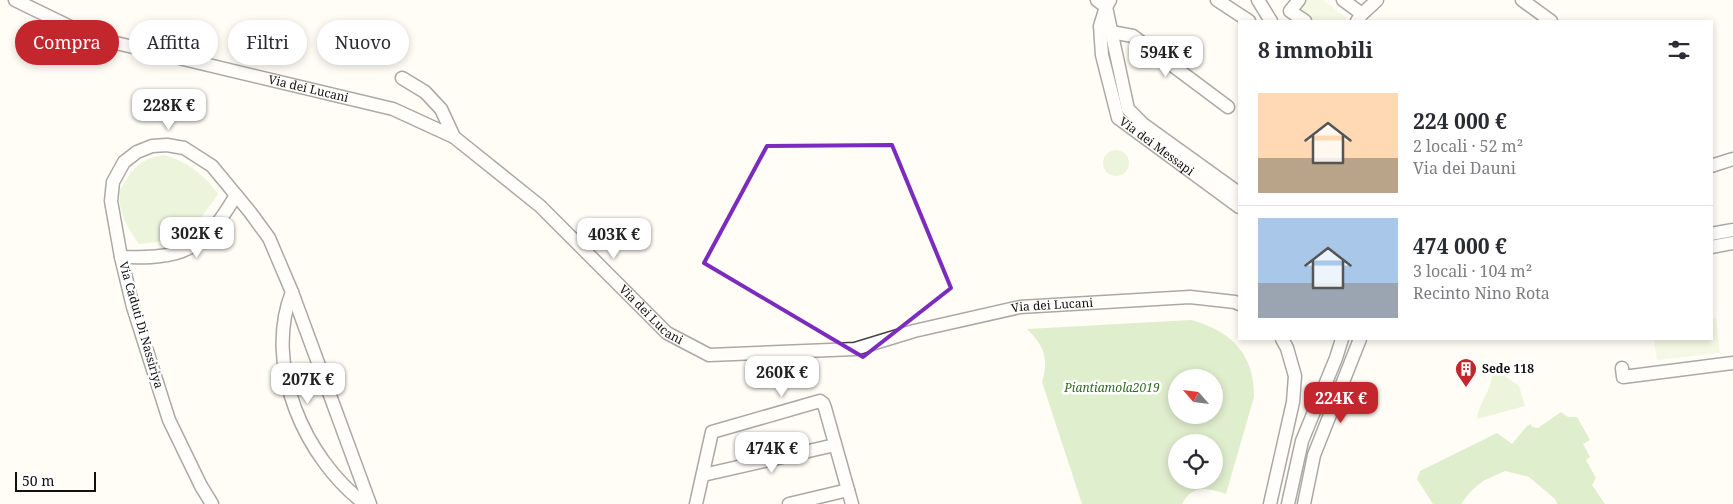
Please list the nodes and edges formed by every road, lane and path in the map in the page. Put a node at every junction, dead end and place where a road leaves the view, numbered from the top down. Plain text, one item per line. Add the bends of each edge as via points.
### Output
1 (15, 0) edge
2 (1218, 0) edge
3 (1226, 0) edge
4 (1258, 0) edge
5 (1299, 0) edge
6 (1343, 0) edge
7 (1377, 0) edge
8 (1522, 0) edge
9 (1104, 2) edge
10 (1359, 18) edge
11 (1248, 20) edge
12 (1252, 20) edge
13 (1270, 20) edge
14 (1304, 20) edge
15 (1550, 20) edge
16 (1111, 32) junction
17 (402, 78) dead end
18 (1228, 107) dead end
19 (454, 136) junction
20 (1164, 146) junction
21 (1733, 159) edge
22 (1713, 165) edge
23 (1202, 174) junction
24 (1238, 193) edge
25 (236, 195) junction
26 (1238, 206) edge
27 (1733, 230) edge
28 (1713, 234) edge
29 (1733, 243) edge
30 (1713, 247) edge
31 (121, 257) junction
32 (292, 292) junction
33 (1238, 304) edge
34 (1283, 340) edge
35 (1342, 340) edge
36 (1360, 340) edge
37 (1336, 358) junction
38 (1733, 363) edge
39 (1349, 364) junction
40 (1622, 368) dead end
41 (835, 446) junction
42 (703, 475) junction
43 (848, 490) junction
44 (212, 504) edge
45 (365, 504) edge
46 (370, 504) edge
47 (696, 504) edge
48 (789, 504) edge
49 (852, 504) edge
50 (1270, 504) edge
51 (1288, 504) edge
52 (1304, 504) edge

1 - 19 street, Via dei Lucani via 91,37 393,109
2 - 11 street
3 - 12 street
4 - 13 street
5 - 14 street via 1290,11
6 - 10 street
7 - 10 street
8 - 15 street
9 - 16 street, Via dei Messapi
9 - 20 street, Via dei Messapi via 1100,26 1102,55 1118,118
16 - 18 street via 1133,36
16 - 20 street, Via dei Messapi via 1128,109
17 - 19 street via 425,92 441,109
19 - 33 street, Via dei Lucani via 540,206 667,333 709,354 854,349 914,331 1020,307 1190,297
20 - 23 street, Via dei Messapi
21 - 22 street
23 - 24 street, Via dei Messapi
23 - 26 street, Via dei Messapi
25 - 31 street via 211,232 186,250 162,256
25 - 31 street, Via Caduti Di Nassiriya via 212,166 184,148 152,146 137,152 124,162 113,182 111,201
25 - 32 street, Via Caduti Di Nassiriya via 269,238
27 - 28 street
29 - 30 street
31 - 44 street, Via Caduti Di Nassiriya via 133,307 169,420
32 - 45 street via 284,322 283,345 290,395 303,429 332,474
32 - 46 street, Via Caduti Di Nassiriya
34 - 50 street via 1295,376 1293,402
35 - 37 street
36 - 39 street
37 - 39 street
37 - 51 street via 1302,441
38 - 40 street via 1623,377
39 - 52 street via 1314,454
41 - 42 street
41 - 42 street via 825,408 820,401 712,432
41 - 43 street
42 - 47 street
43 - 48 street
43 - 49 street

